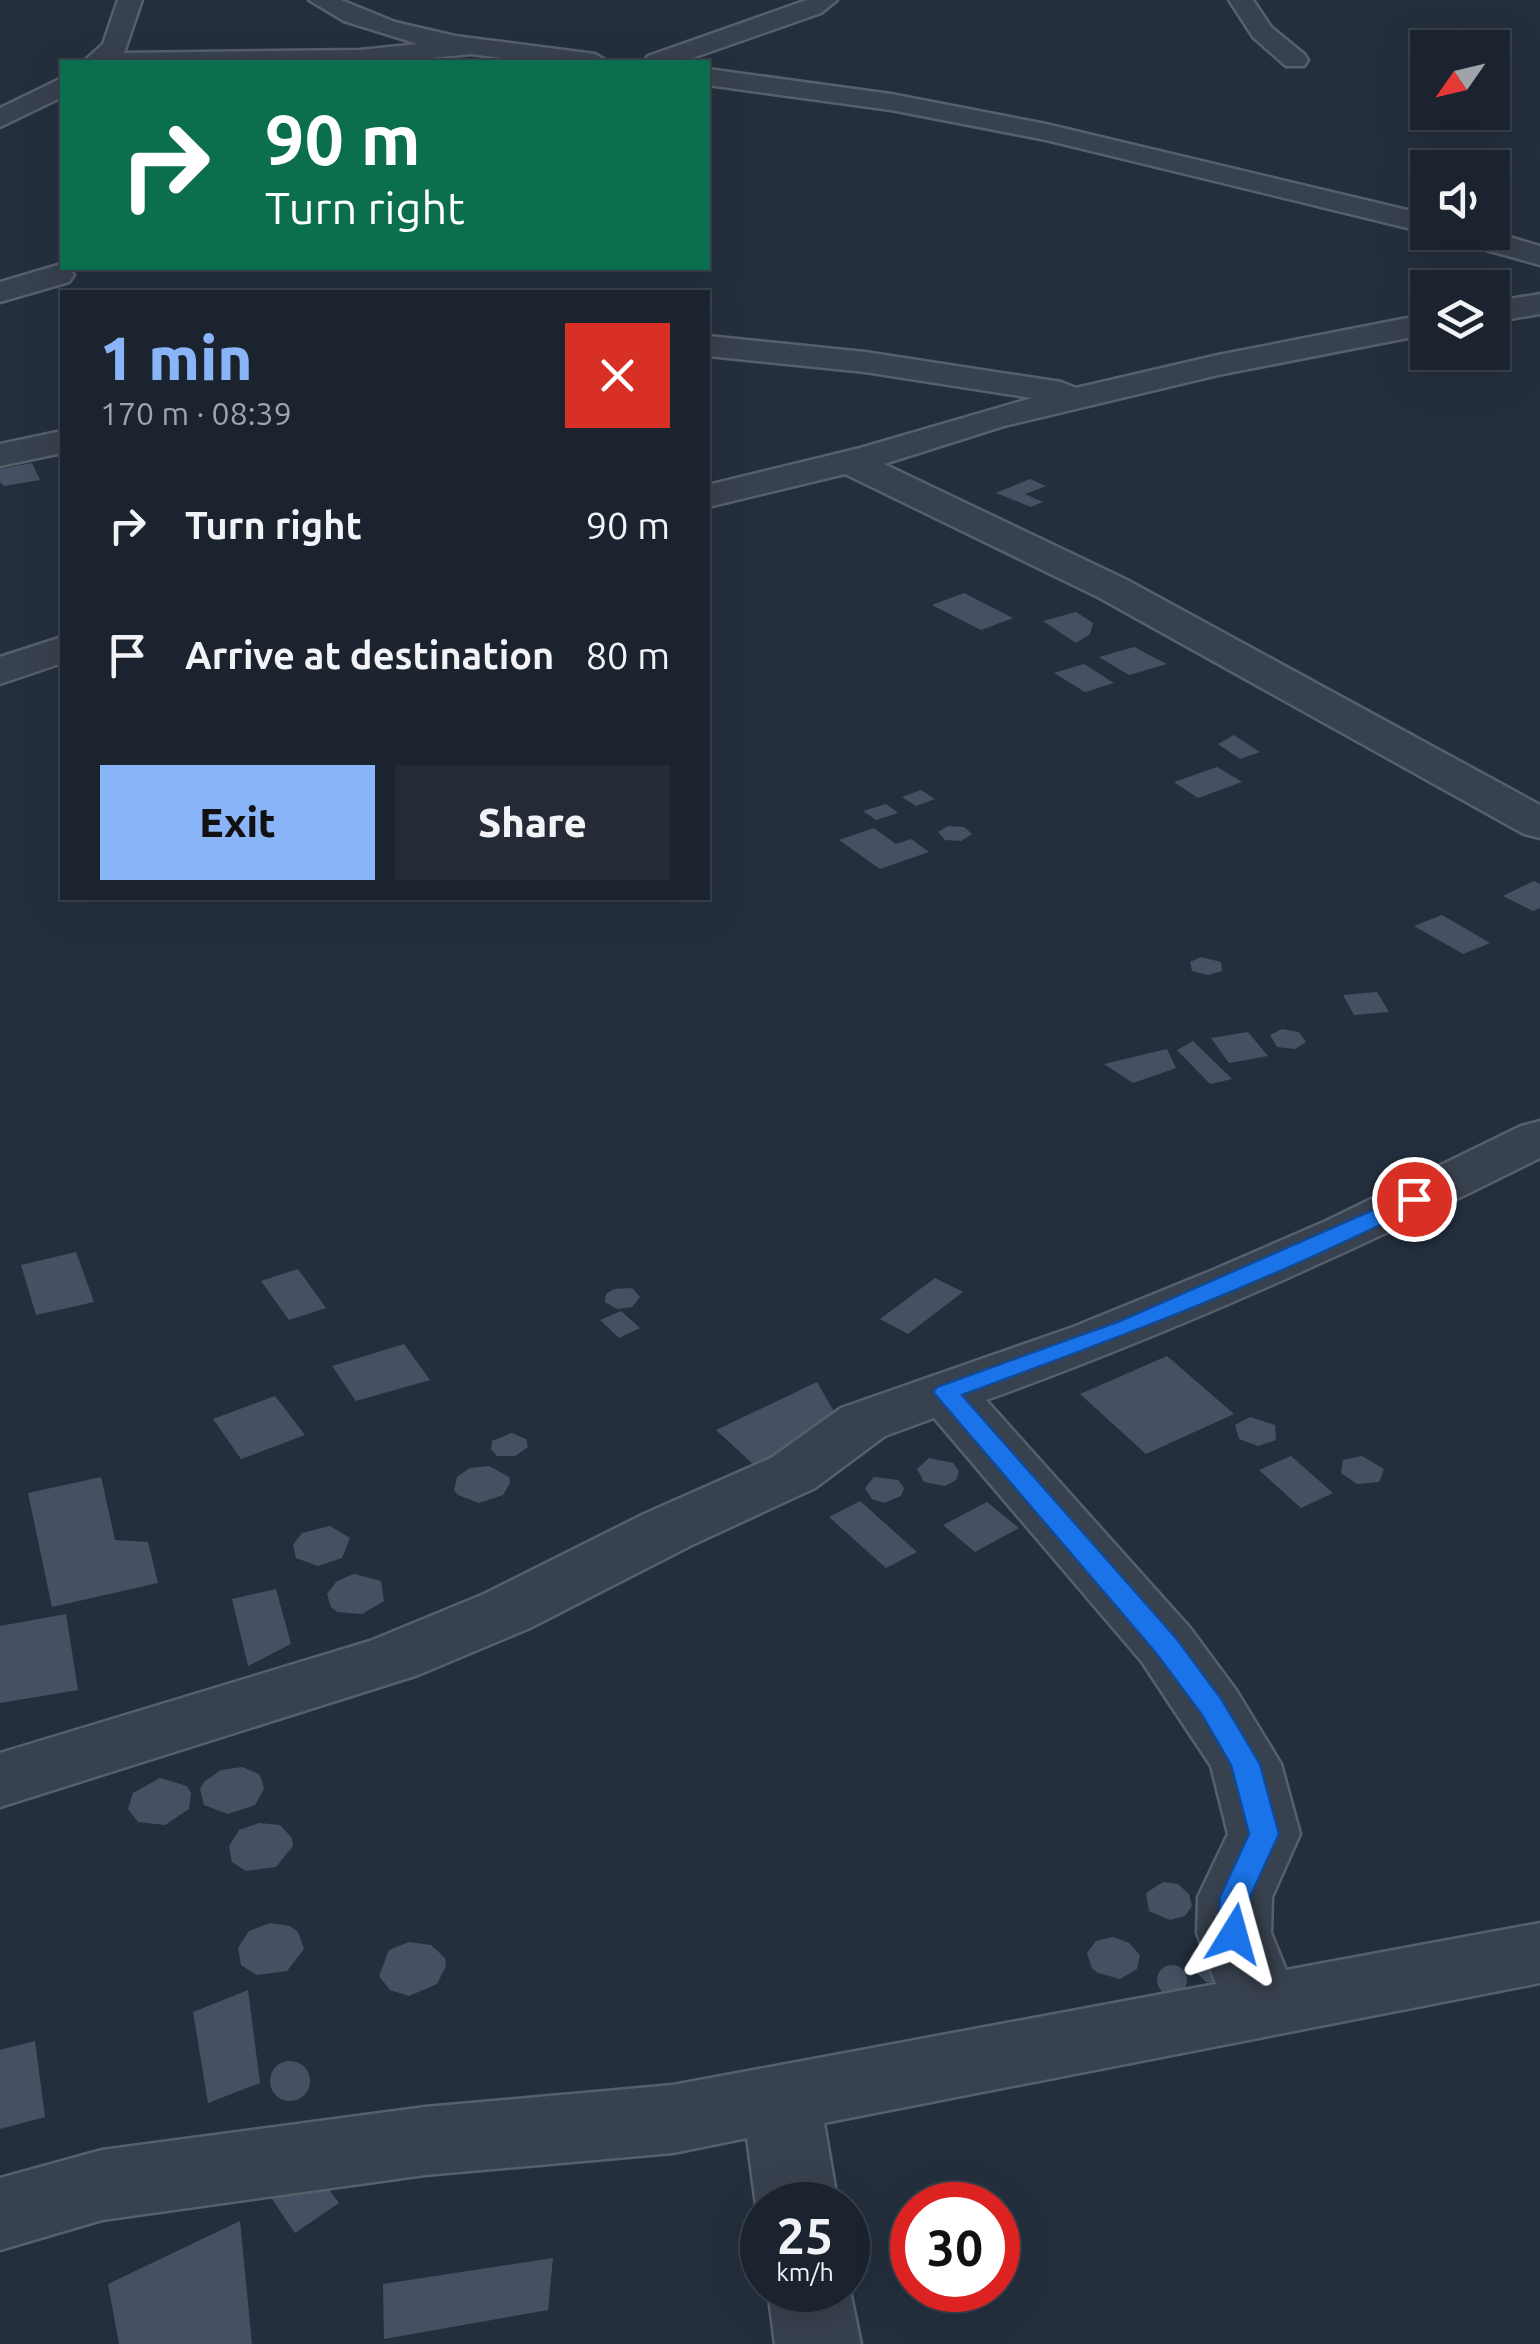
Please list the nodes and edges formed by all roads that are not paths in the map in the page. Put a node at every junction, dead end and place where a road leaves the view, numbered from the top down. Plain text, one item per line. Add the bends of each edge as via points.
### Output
1 (130, 0) edge
2 (321, 0) edge
3 (825, 0) edge
4 (1241, 0) edge
5 (474, 46) junction
6 (100, 60) edge
7 (229, 60) edge
8 (580, 60) edge
9 (663, 60) edge
10 (1296, 60) dead end
11 (710, 78) edge
12 (60, 87) edge
13 (0, 119) edge
14 (1410, 220) edge
15 (1510, 247) edge
16 (1540, 256) edge
17 (58, 275) dead end
18 (0, 292) edge
19 (1540, 304) edge
20 (1510, 309) edge
21 (1410, 327) edge
22 (710, 346) edge
23 (1084, 396) junction
24 (60, 442) edge
25 (0, 455) edge
26 (849, 462) junction
27 (710, 496) edge
28 (60, 650) edge
29 (0, 671) edge
30 (1540, 824) edge
31 (1540, 1137) edge
32 (946, 1392) junction
33 (0, 1780) edge
34 (1540, 1953) edge
35 (1262, 2006) junction
36 (781, 2100) junction
37 (793, 2182) edge
38 (0, 2214) edge
39 (813, 2312) edge
40 (818, 2344) edge

1 - 6 street via 115,47
2 - 5 street via 384,27
3 - 9 street
4 - 10 street via 1262,32
5 - 7 street via 360,58
5 - 8 street
11 - 14 street via 891,102 1046,132
12 - 13 street
15 - 16 street
17 - 18 street
19 - 20 street
21 - 23 street
22 - 23 street
23 - 26 street
24 - 25 street
26 - 27 street
26 - 30 street via 1067,567
28 - 29 street
31 - 32 street via 1233,1283
32 - 33 street via 863,1422 793,1473 394,1658
32 - 35 street via 1166,1646 1246,1764 1264,1834 1235,1897 1234,1934
34 - 35 street
35 - 36 street
36 - 37 street
36 - 38 street via 673,2119 424,2142 102,2185
39 - 40 street

